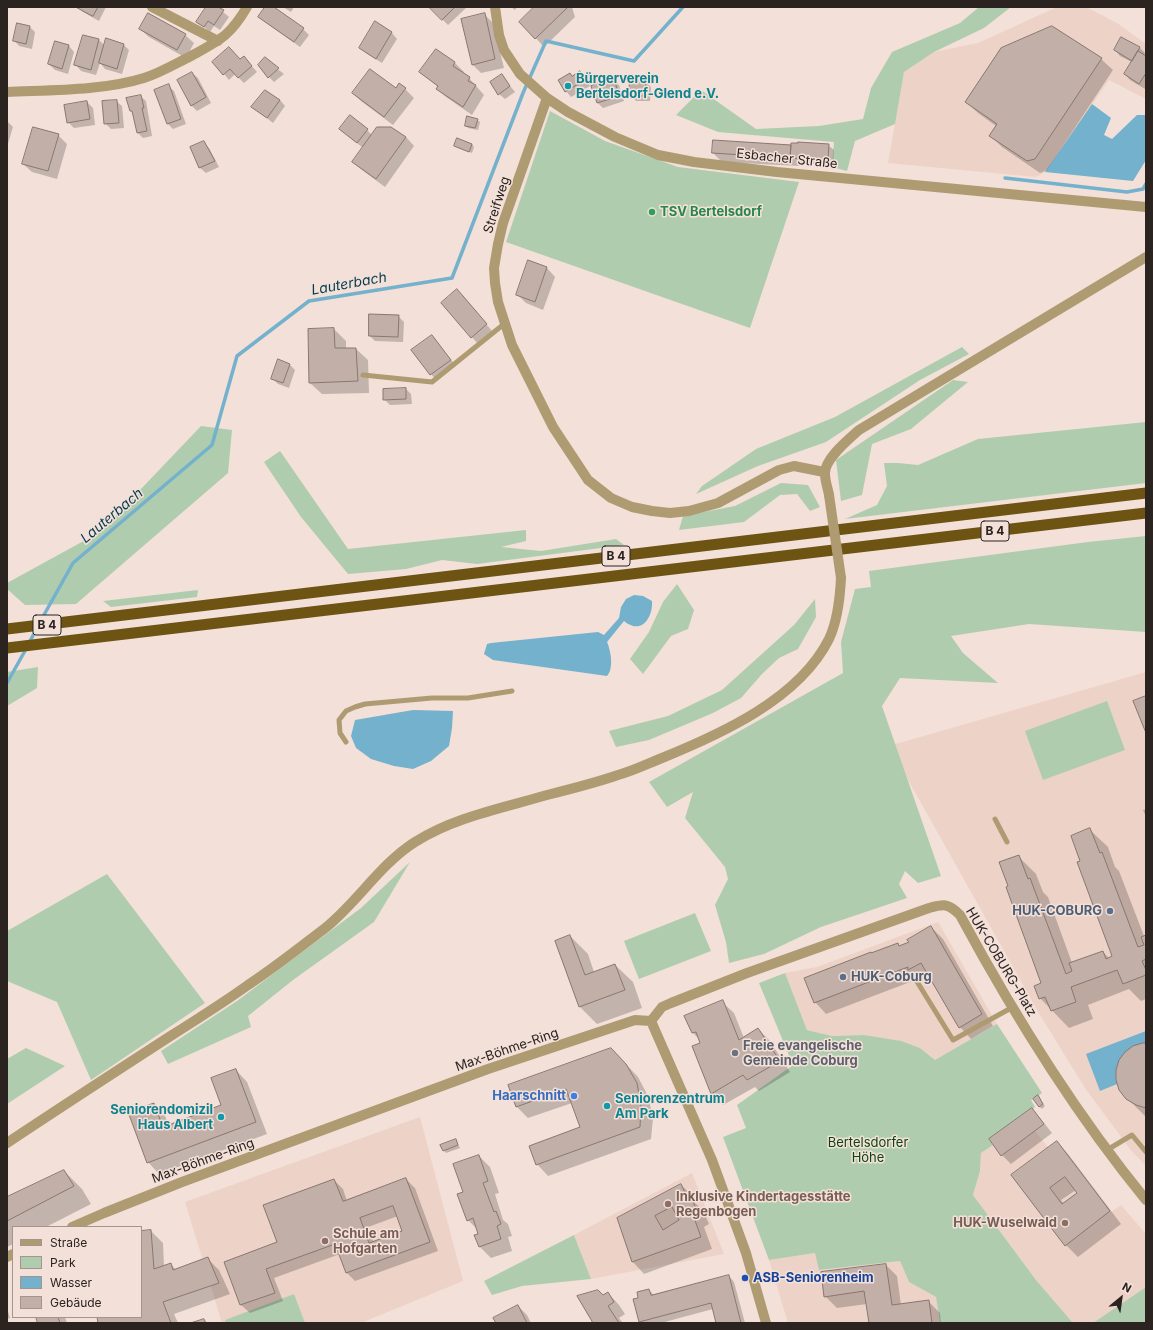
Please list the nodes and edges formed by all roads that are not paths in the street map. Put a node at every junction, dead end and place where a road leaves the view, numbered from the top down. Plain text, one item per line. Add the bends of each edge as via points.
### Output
1 (152, 7) edge
2 (247, 7) edge
3 (495, 7) edge
4 (218, 42) junction
5 (7, 92) edge
6 (547, 98) junction
7 (1146, 207) edge
8 (1146, 256) edge
9 (504, 324) junction
10 (363, 375) dead end
11 (824, 472) junction
12 (1146, 493) edge
13 (1146, 513) edge
14 (7, 630) edge
15 (7, 648) edge
16 (512, 691) dead end
17 (346, 742) dead end
18 (995, 819) dead end
19 (1008, 842) dead end
20 (916, 980) dead end
21 (1013, 1007) junction
22 (651, 1021) junction
23 (7, 1143) edge
24 (1107, 1150) junction
25 (1146, 1152) edge
26 (1146, 1200) edge
27 (74, 1226) edge
28 (766, 1323) edge

1 - 4 street
2 - 4 street via 238,23
3 - 6 street, Esbacher Straße via 499,36 504,50 520,74
4 - 5 street via 164,70 115,85
6 - 7 street, Esbacher Straße via 615,137 658,155 694,162
6 - 9 street, Streifweg via 498,244 494,282
8 - 11 street via 859,430 838,449
9 - 10 lane via 432,382
9 - 11 street, Streifweg via 553,427 588,480 611,498 632,507 652,511 689,511 718,503 779,470 794,466
11 - 23 street, bridge via 841,578 840,602 830,637 818,657 800,679 784,693 712,737 619,775 477,815 425,836 385,866 327,926 255,980
12 - 14 highway, B 4
13 - 15 highway, B 4
16 - 17 lane via 468,698 418,699 355,707 346,711 339,720 340,733
18 - 19 lane
20 - 21 lane via 953,1040
21 - 22 street, HUK-COBURG-Platz via 960,915 944,904 747,973 662,1007
21 - 24 street, HUK-COBURG-Platz via 1049,1068
22 - 27 street, Max-Böhme-Ring via 635,1020 488,1069 182,1182
22 - 28 street via 712,1160 746,1253
24 - 25 lane via 1132,1135
24 - 26 street, HUK-COBURG-Platz

